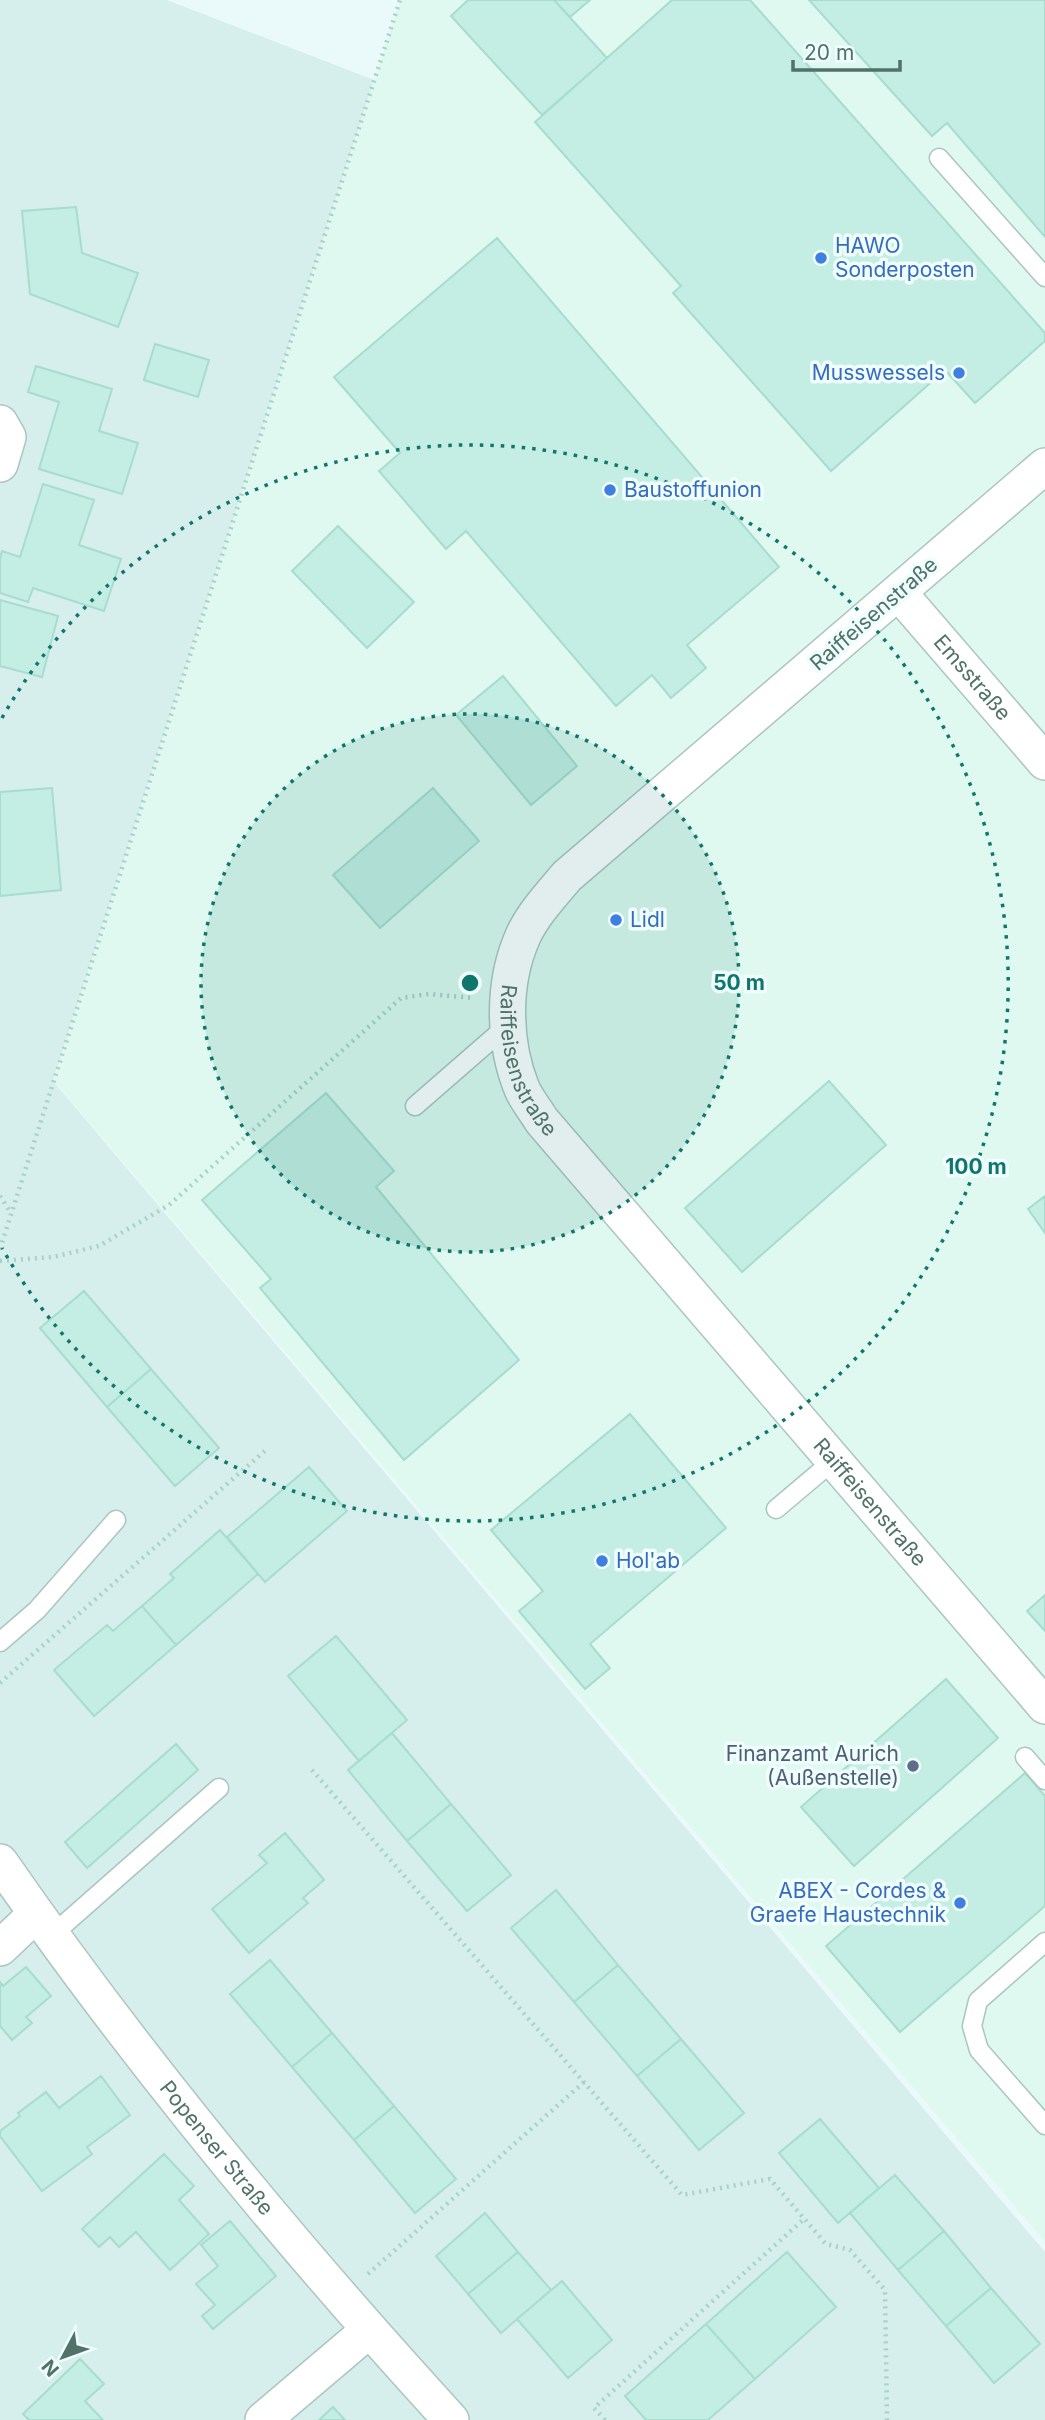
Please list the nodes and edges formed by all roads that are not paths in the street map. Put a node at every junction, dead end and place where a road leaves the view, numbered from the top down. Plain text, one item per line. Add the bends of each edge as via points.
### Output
1 (939, 158) dead end
2 (1045, 277) edge
3 (0, 423) edge
4 (0, 464) edge
5 (1045, 466) edge
6 (899, 593) junction
7 (1045, 762) edge
8 (508, 1013) junction
9 (415, 1106) dead end
10 (834, 1460) junction
11 (776, 1509) dead end
12 (116, 1520) dead end
13 (0, 1642) edge
14 (1045, 1706) edge
15 (1025, 1757) dead end
16 (1045, 1780) edge
17 (219, 1788) dead end
18 (0, 1862) edge
19 (44, 1924) junction
20 (1045, 1942) edge
21 (0, 1948) edge
22 (1045, 2125) edge
23 (369, 2330) junction
24 (263, 2420) edge
25 (451, 2420) edge

1 - 2 lane
3 - 4 street via 8,437
5 - 6 street, Raiffeisenstraße
6 - 7 street, Emsstraße
6 - 8 street, Raiffeisenstraße via 568,876 540,908 523,937 511,975
8 - 9 lane
8 - 10 street, Raiffeisenstraße via 512,1054 523,1091 542,1121
10 - 11 lane
10 - 14 street, Raiffeisenstraße
12 - 13 lane via 37,1610
15 - 16 lane
17 - 19 lane
18 - 19 street, Popenser Straße
19 - 21 street
19 - 23 street, Popenser Straße via 191,2117
20 - 22 lane via 978,2001 972,2026 979,2050
23 - 24 street
23 - 25 street, Popenser Straße

